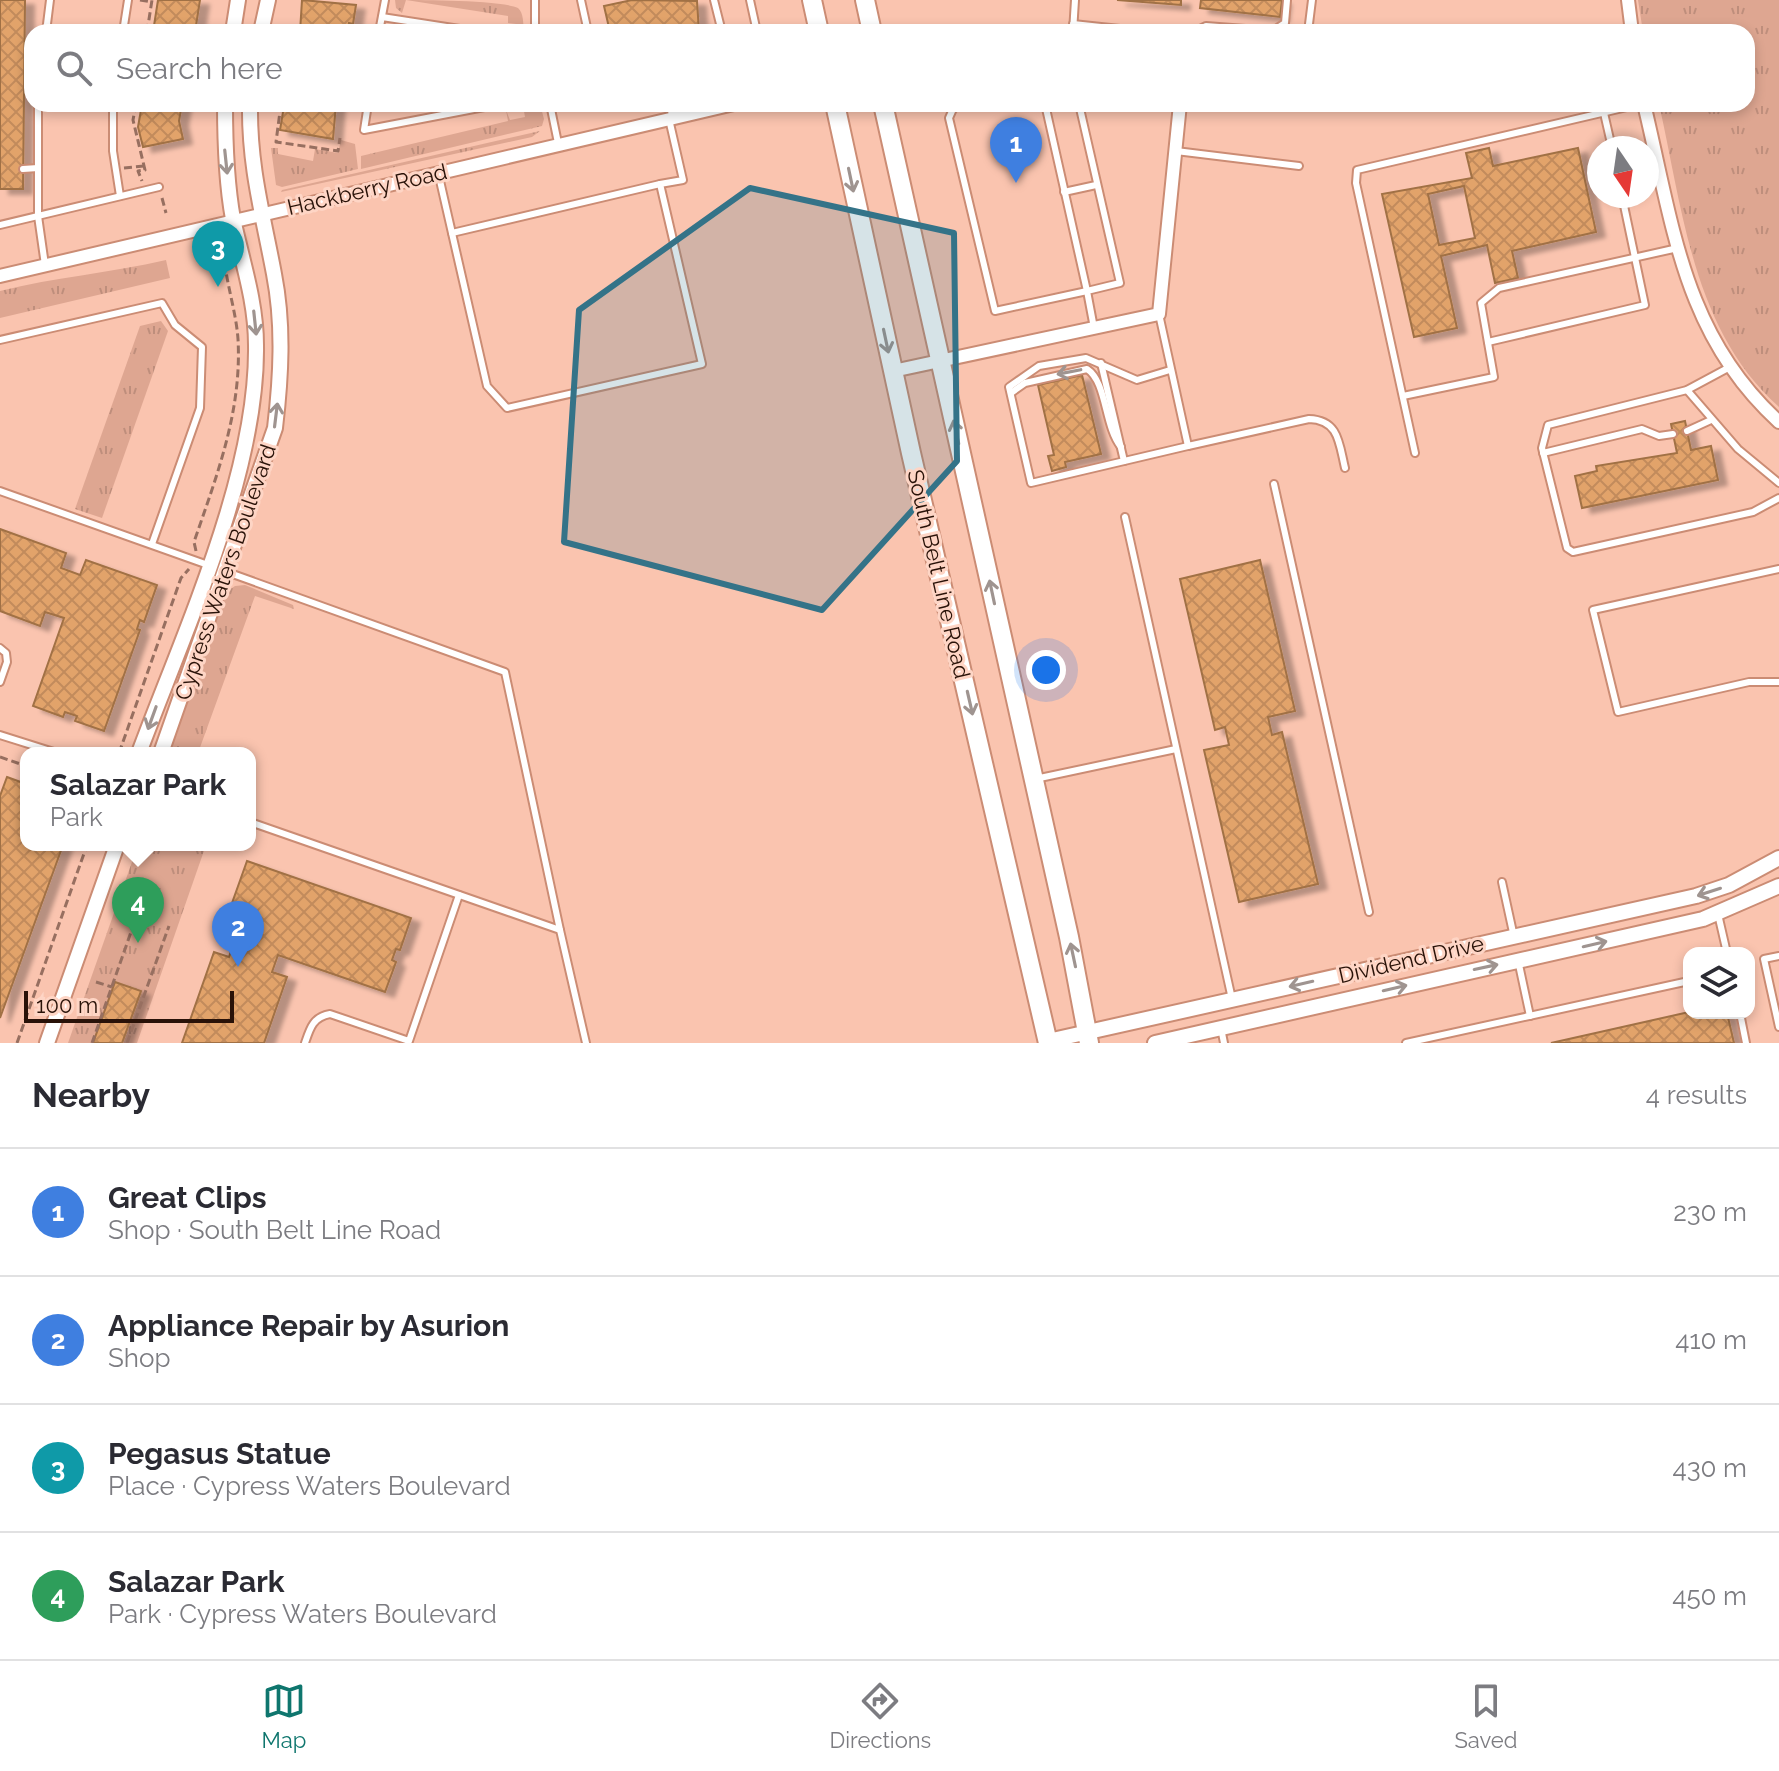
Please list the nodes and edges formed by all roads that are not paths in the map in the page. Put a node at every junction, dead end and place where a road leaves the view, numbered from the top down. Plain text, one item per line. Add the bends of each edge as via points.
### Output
1 (50, 0) edge
2 (128, 0) edge
3 (238, 0) edge
4 (268, 0) edge
5 (385, 0) edge
6 (535, 0) edge
7 (581, 0) edge
8 (714, 0) edge
9 (750, 0) edge
10 (812, 0) edge
11 (865, 0) edge
12 (1075, 0) edge
13 (1287, 0) edge
14 (1312, 0) edge
15 (1628, 0) edge
16 (382, 17) junction
17 (47, 24) edge
18 (124, 24) edge
19 (234, 24) edge
20 (263, 24) edge
21 (381, 24) edge
22 (427, 24) edge
23 (535, 24) edge
24 (586, 24) edge
25 (720, 24) edge
26 (755, 24) edge
27 (817, 24) edge
28 (870, 24) edge
29 (1073, 24) edge
30 (1284, 24) edge
31 (1309, 24) edge
32 (1631, 24) edge
33 (38, 112) edge
34 (113, 112) edge
35 (225, 112) edge
36 (251, 112) edge
37 (367, 112) edge
38 (458, 112) edge
39 (552, 112) edge
40 (670, 112) edge
41 (700, 112) edge
42 (837, 112) edge
43 (885, 112) edge
44 (952, 112) edge
45 (1047, 112) edge
46 (1081, 112) edge
47 (1179, 112) edge
48 (1608, 112) edge
49 (1644, 112) edge
50 (1604, 113) junction
51 (671, 119) junction
52 (1609, 136) edge
53 (558, 143) junction
54 (1176, 151) junction
55 (1299, 166) dead end
56 (38, 168) junction
57 (23, 169) dead end
58 (438, 172) junction
59 (660, 184) junction
60 (1096, 185) junction
61 (159, 187) dead end
62 (1064, 192) junction
63 (120, 196) junction
64 (1625, 208) edge
65 (259, 214) junction
66 (38, 216) junction
67 (233, 219) junction
68 (0, 225) edge
69 (452, 233) junction
70 (1678, 248) junction
71 (1635, 257) junction
72 (45, 265) junction
73 (0, 276) edge
74 (1087, 291) junction
75 (1159, 314) junction
76 (1094, 328) junction
77 (0, 340) edge
78 (1488, 342) junction
79 (940, 361) junction
80 (1101, 363) junction
81 (1728, 368) junction
82 (1170, 370) junction
83 (893, 371) junction
84 (1687, 390) junction
85 (1011, 393) junction
86 (1403, 396) junction
87 (1711, 420) junction
88 (1779, 422) edge
89 (1687, 431) dead end
90 (1673, 434) dead end
91 (1188, 446) junction
92 (1121, 447) junction
93 (1415, 453) dead end
94 (1543, 453) junction
95 (1124, 461) junction
96 (1345, 468) dead end
97 (1779, 483) edge
98 (1274, 484) dead end
99 (0, 491) edge
100 (1779, 498) edge
101 (1125, 517) dead end
102 (152, 544) junction
103 (208, 565) junction
104 (1779, 569) edge
105 (227, 572) junction
106 (0, 648) edge
107 (1779, 681) edge
108 (0, 682) edge
109 (0, 735) edge
110 (38, 747) edge
111 (141, 747) edge
112 (163, 747) edge
113 (1176, 749) junction
114 (1033, 780) junction
115 (256, 824) edge
116 (115, 851) edge
117 (1779, 858) edge
118 (1502, 882) dead end
119 (1779, 886) edge
120 (459, 895) junction
121 (1369, 912) dead end
122 (1718, 914) junction
123 (560, 930) junction
124 (1514, 937) junction
125 (1726, 947) edge
126 (1779, 956) edge
127 (1518, 960) junction
128 (1683, 982) edge
129 (1232, 999) junction
130 (1530, 1016) junction
131 (1741, 1019) edge
132 (1779, 1027) edge
133 (1222, 1036) edge
134 (1088, 1037) edge
135 (1045, 1042) edge
136 (47, 1043) edge
137 (305, 1043) edge
138 (586, 1043) edge
139 (1155, 1043) edge
140 (1406, 1043) edge
141 (1746, 1043) edge

1 - 17 lane
2 - 18 lane
3 - 19 street
4 - 20 street
5 - 16 lane
6 - 23 lane
7 - 24 lane
8 - 25 lane
9 - 26 lane
10 - 27 main road
11 - 28 main road
12 - 29 lane
13 - 30 lane
14 - 31 lane
15 - 32 street
16 - 21 lane
16 - 22 lane
33 - 56 lane
34 - 63 lane
35 -> 67 street, Cypress Waters Boulevard
36 - 65 street, Cypress Waters Boulevard
37 - 38 lane via 364,130
39 - 53 lane
40 - 51 lane
41 - 51 street, Hackberry Road
42 -> 83 main road, South Belt Line Road
43 - 79 main road
44 - 74 lane via 995,311
45 - 62 lane
46 - 60 lane
47 - 54 street
48 - 50 lane
49 - 70 street
50 - 52 lane
50 - 86 lane via 1357,170
51 - 53 street, Hackberry Road
51 - 59 lane via 683,180
53 - 58 street, Hackberry Road
54 - 55 lane
54 - 75 street
56 - 57 lane
56 - 66 lane
58 - 65 street, Hackberry Road
58 - 69 lane
59 - 69 lane
59 - 69 lane via 702,364 507,408 487,386
60 - 62 lane
60 - 74 lane via 1120,283
61 - 63 lane
62 - 74 lane
63 - 66 lane
64 - 71 lane
65 - 67 street, Hackberry Road
105 -> 65 street, Cypress Waters Boulevard via 271,442 280,385 279,309
66 - 68 lane
66 - 72 lane
67 - 72 street, Hackberry Road
67 -> 103 street, Cypress Waters Boulevard via 250,285 256,377 252,418
70 - 71 lane
70 - 81 street via 1696,308
71 - 78 lane via 1499,288 1481,303
71 - 78 lane via 1645,305
72 - 73 street, Hackberry Road
74 - 76 lane
75 - 76 street
75 - 82 lane
76 - 79 street
77 - 102 lane via 162,303 175,325 202,347 200,408
78 - 86 lane via 1494,377
79 - 83 street
114 -> 79 main road
80 - 82 lane via 1137,380
80 - 85 lane via 1086,358 1039,366 1019,377 1009,387
80 - 92 lane
81 - 84 lane
81 - 88 street
82 - 91 lane
83 -> 135 main road, South Belt Line Road
84 - 87 lane
84 - 94 lane via 1554,421 1544,433
92 -> 85 lane via 1112,436 1098,380 1087,369 1025,383
85 - 95 lane via 1031,483
86 - 93 lane
87 - 89 lane
87 - 97 lane
90 - 94 lane via 1659,436 1642,429
91 - 95 lane
91 - 96 lane via 1323,420 1335,430
92 - 95 lane
94 - 100 lane via 1569,552 1753,512
98 - 121 lane
99 - 102 lane
101 - 113 lane
102 - 103 lane
103 - 105 street
103 -> 111 street, Cypress Waters Boulevard
104 - 107 lane via 1593,610 1618,712 1749,682
105 - 112 street, Cypress Waters Boulevard
105 - 123 lane via 505,672
106 - 108 lane via 7,662
109 - 110 lane
113 - 114 lane
113 - 129 lane
134 -> 114 main road
115 - 120 lane
116 - 136 street
117 -> 124 street, Dividend Drive via 1696,896
118 - 124 lane
119 - 122 street, Dividend Drive
120 - 123 lane
120 - 137 lane via 409,1041 330,1014 311,1025
122 - 125 lane
127 -> 122 street, Dividend Drive
123 - 138 lane
124 - 127 street
124 -> 129 street, Dividend Drive
126 - 132 lane via 1764,959
127 - 130 lane
133 -> 127 street, Dividend Drive
128 - 130 lane
129 - 134 street, Dividend Drive
130 - 140 lane
131 - 141 lane
133 - 139 street, Dividend Drive
134 - 135 street, Dividend Drive

